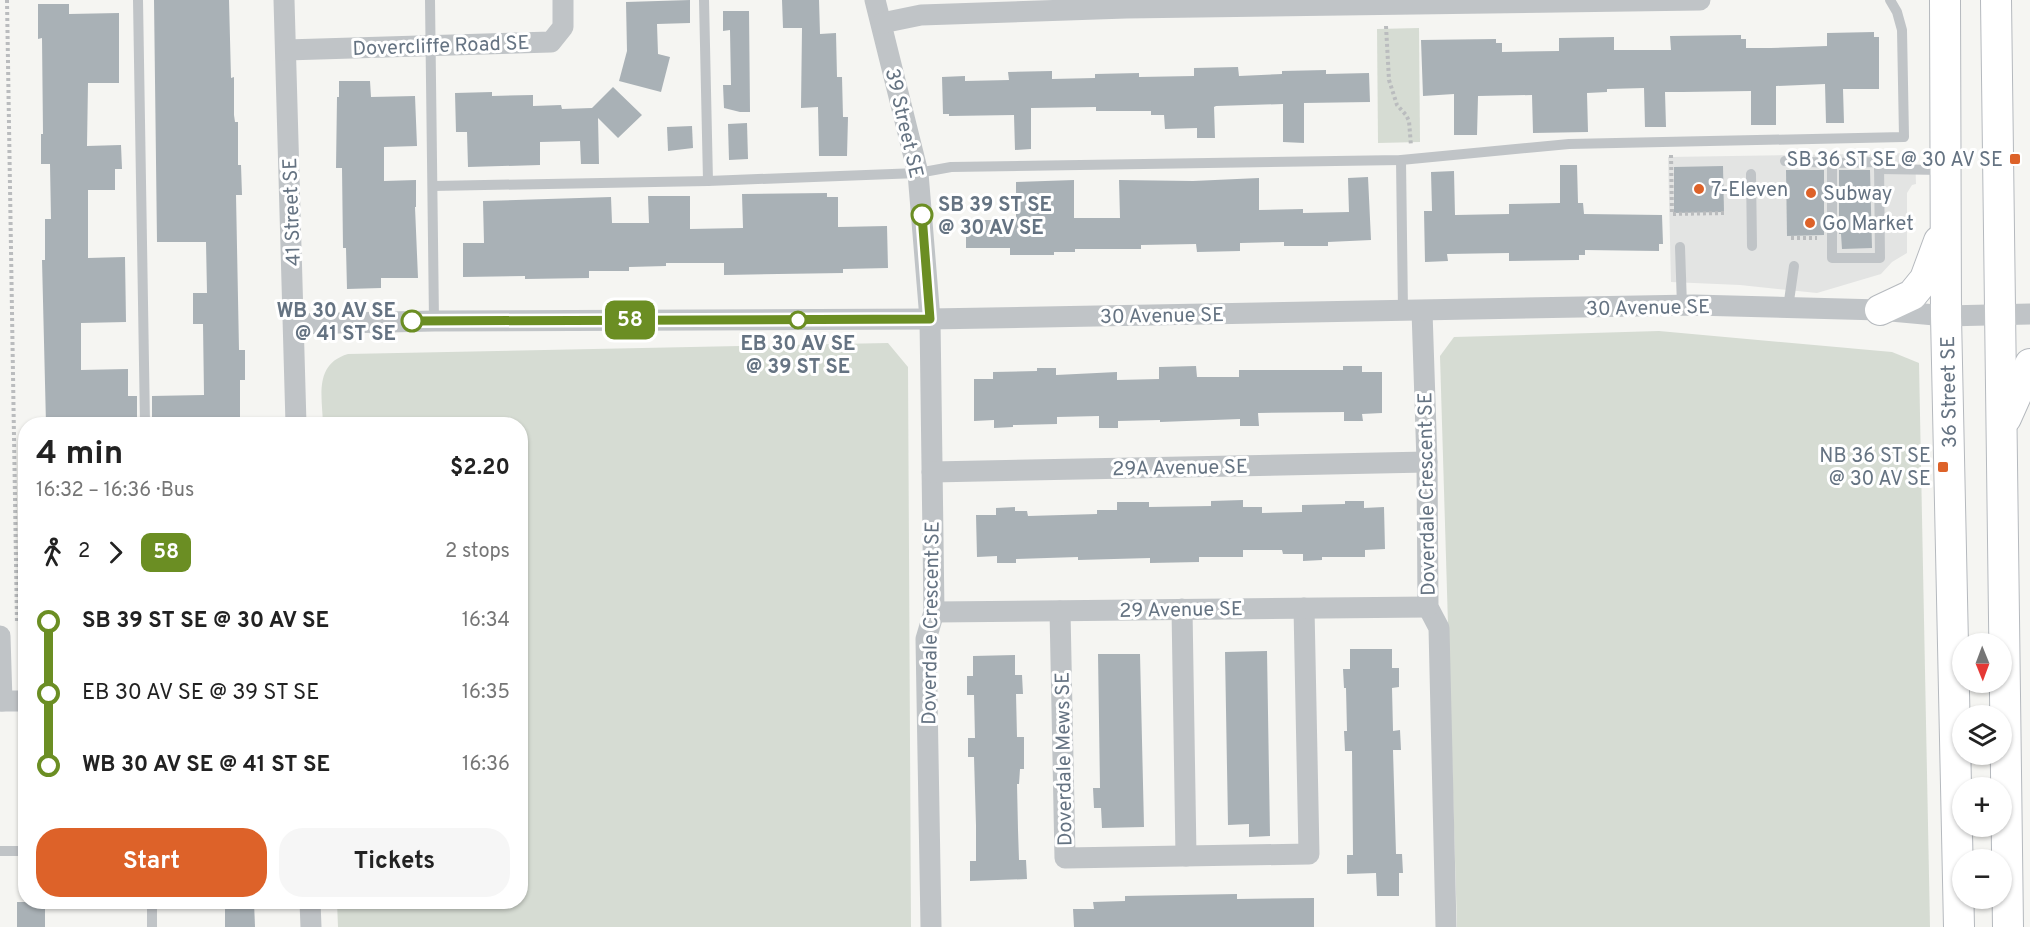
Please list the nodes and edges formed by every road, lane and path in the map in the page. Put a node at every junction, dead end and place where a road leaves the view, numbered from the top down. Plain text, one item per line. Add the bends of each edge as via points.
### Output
1 (7, 0) edge
2 (138, 0) edge
3 (284, 0) edge
4 (430, 0) edge
5 (563, 0) edge
6 (704, 0) edge
7 (875, 0) edge
8 (1700, 0) edge
9 (1890, 0) edge
10 (1945, 0) edge
11 (1996, 0) edge
12 (1125, 4) edge
13 (882, 23) junction
14 (1386, 26) dead end
15 (430, 46) junction
16 (286, 51) junction
17 (1671, 157) dead end
18 (1406, 159) junction
19 (1785, 161) dead end
20 (1832, 163) junction
21 (1879, 169) junction
22 (1946, 170) junction
23 (918, 173) junction
24 (1751, 174) dead end
25 (708, 181) junction
26 (433, 186) junction
27 (1726, 213) dead end
28 (1946, 222) junction
29 (1752, 246) dead end
30 (1680, 247) dead end
31 (1794, 266) dead end
32 (1682, 306) junction
33 (1788, 308) junction
34 (1880, 310) junction
35 (1413, 311) junction
36 (2016, 315) edge
37 (1946, 316) junction
38 (930, 319) junction
39 (434, 321) junction
40 (294, 324) junction
41 (2030, 364) edge
42 (145, 417) edge
43 (296, 417) edge
44 (2003, 426) junction
45 (1428, 462) junction
46 (932, 472) junction
47 (1428, 607) junction
48 (1304, 608) junction
49 (1182, 609) junction
50 (1060, 611) junction
51 (934, 612) junction
52 (8, 632) edge
53 (1, 701) edge
54 (18, 701) edge
55 (0, 851) edge
56 (18, 851) edge
57 (1186, 856) junction
58 (152, 909) edge
59 (310, 909) edge
60 (152, 927) edge
61 (311, 927) edge
62 (931, 927) edge
63 (1446, 927) edge
64 (1959, 927) edge
65 (2008, 927) edge

1 - 52 path
2 - 42 lane
3 - 16 street, 41 Street SE
4 - 15 lane
5 - 15 street, Dovercliffe Road SE via 563,27 551,42
6 - 25 lane
7 - 13 street, 39 Street SE
8 - 12 street
9 - 18 lane via 1902,30 1904,137 1569,144
10 - 22 main road, 36 Street SE
11 - 36 main road
12 - 13 street via 921,15
13 - 23 street, 39 Street SE
14 - 18 path via 1389,80 1397,105 1408,121
15 - 16 street, Dovercliffe Road SE
15 - 26 lane
16 - 40 street, 41 Street SE
17 - 27 path via 1672,214
18 - 23 lane via 951,167
18 - 35 lane
19 - 20 lane
20 - 21 lane via 1879,162
20 - 21 lane via 1837,225 1832,258 1880,258 1875,225
21 - 22 lane
22 - 28 main road, 36 Street SE
23 - 25 lane
23 - 38 street, 39 Street SE
24 - 29 lane
25 - 26 lane
26 - 39 lane
28 - 34 main road via 1925,279 1912,295
28 - 37 main road, 36 Street SE
30 - 32 lane
31 - 33 lane
32 - 33 street, 30 Avenue SE
32 - 35 street, 30 Avenue SE
33 - 34 street, 30 Avenue SE
34 - 37 street, 30 Avenue SE
35 - 38 street, 30 Avenue SE
35 - 45 street, Doverdale Crescent SE
36 - 37 street, 30 Avenue SE
36 - 44 main road
37 - 64 main road, 36 Street SE
38 - 39 street, 30 Avenue SE
38 - 46 street, Doverdale Crescent SE
39 - 40 street, 30 Avenue SE
40 - 43 street, 41 Street SE
41 - 44 main road
44 - 65 main road
45 - 46 street, 29A Avenue SE
45 - 47 street, Doverdale Crescent SE
46 - 51 street, Doverdale Crescent SE
47 - 48 street, 29 Avenue SE
47 - 63 street, Doverdale Crescent SE via 1439,628
48 - 49 street, 29 Avenue SE
48 - 57 street, Doverdale Mews SE via 1309,854
49 - 50 street, 29 Avenue SE
49 - 57 street
50 - 51 street, 29 Avenue SE
50 - 57 street, Doverdale Mews SE via 1065,858
51 - 62 street, Doverdale Crescent SE via 927,639
52 - 53 street
53 - 54 street
55 - 56 lane
58 - 60 lane
59 - 61 street

